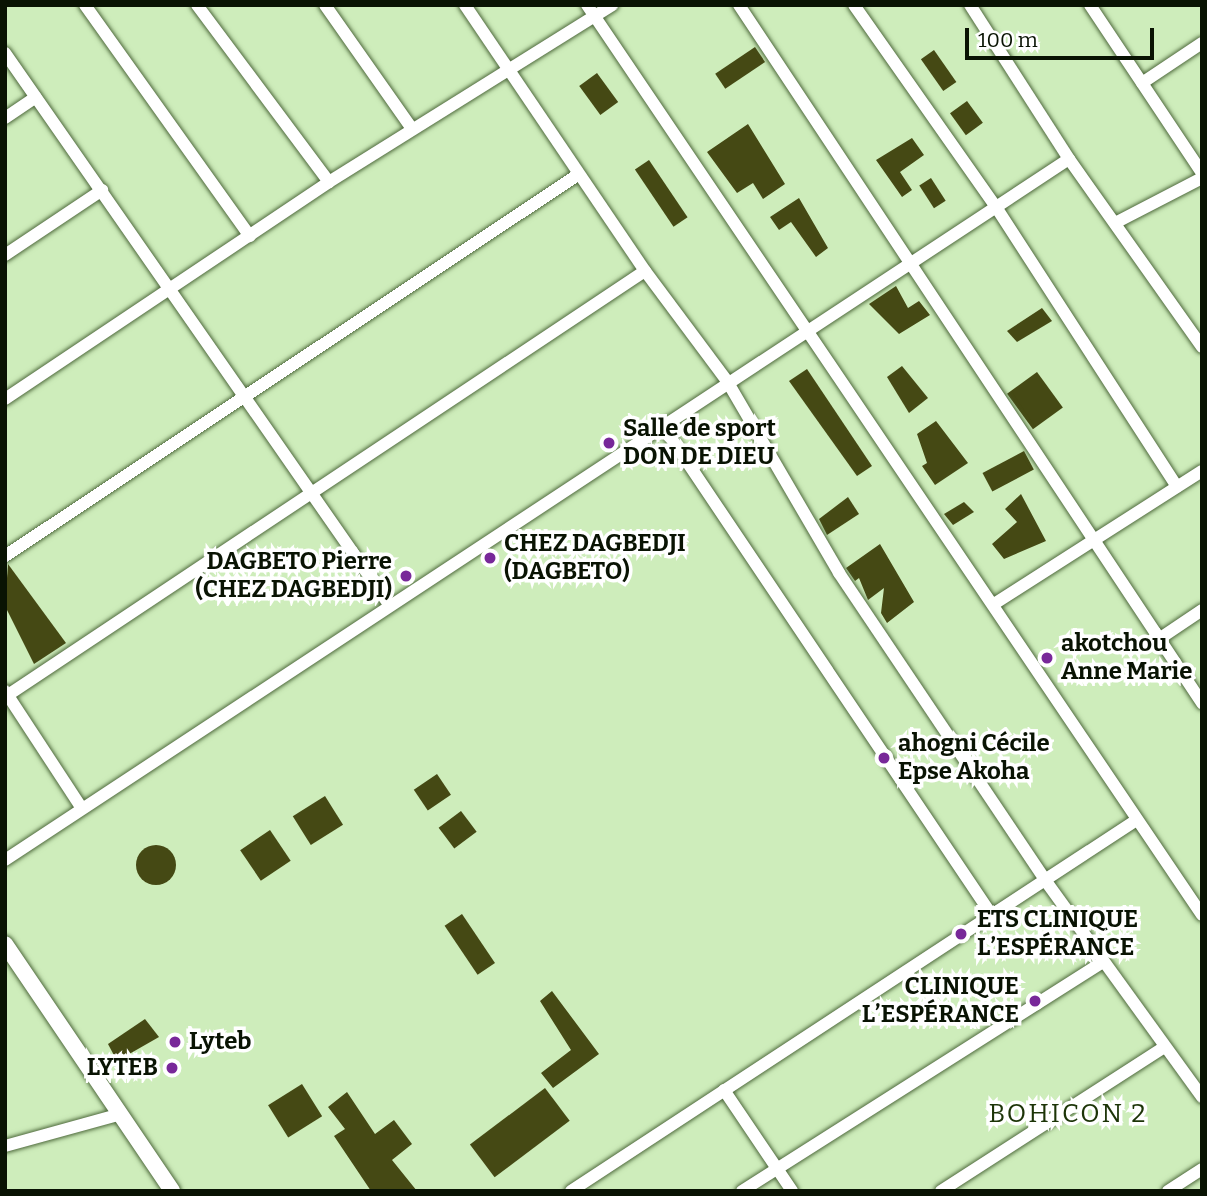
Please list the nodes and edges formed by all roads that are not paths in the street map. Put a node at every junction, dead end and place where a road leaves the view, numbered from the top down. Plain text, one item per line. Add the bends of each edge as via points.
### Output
1 (85, 5) edge
2 (197, 5) edge
3 (325, 5) edge
4 (465, 5) edge
5 (612, 5) edge
6 (739, 5) edge
7 (854, 5) edge
8 (970, 5) edge
9 (1090, 5) edge
10 (591, 11) edge
11 (1202, 43) edge
12 (5, 53) edge
13 (511, 69) junction
14 (1142, 83) junction
15 (36, 97) junction
16 (5, 118) edge
17 (412, 130) junction
18 (1069, 159) junction
19 (579, 174) junction
20 (1202, 175) edge
21 (329, 182) junction
22 (102, 190) junction
23 (996, 208) junction
24 (1117, 222) junction
25 (250, 236) junction
26 (5, 255) edge
27 (912, 265) junction
28 (645, 271) junction
29 (172, 288) junction
30 (809, 332) junction
31 (1202, 347) edge
32 (727, 381) junction
33 (247, 396) junction
34 (5, 399) edge
35 (663, 426) junction
36 (1202, 471) edge
37 (1177, 487) junction
38 (312, 496) junction
39 (1097, 543) junction
40 (5, 556) edge
41 (388, 603) junction
42 (994, 604) junction
43 (1202, 610) edge
44 (1159, 639) junction
45 (6, 693) edge
46 (1202, 703) edge
47 (81, 807) junction
48 (1135, 821) junction
49 (5, 860) edge
50 (1045, 880) junction
51 (990, 914) junction
52 (1202, 915) edge
53 (5, 943) edge
54 (1102, 962) junction
55 (1163, 1048) junction
56 (724, 1090) junction
57 (1202, 1097) edge
58 (121, 1115) junction
59 (5, 1146) edge
60 (777, 1168) junction
61 (1202, 1169) edge
62 (172, 1191) edge
63 (571, 1191) edge
64 (742, 1191) edge
65 (792, 1191) edge
66 (941, 1191) edge
67 (1168, 1191) edge

1 - 25 street
2 - 21 street
3 - 17 street
4 - 13 street
5 - 10 street
6 - 27 street
7 - 23 street
8 - 18 street
9 - 14 street
10 - 13 street
10 - 30 street
11 - 14 street
12 - 15 street
13 - 17 street
13 - 19 street
14 - 20 street
15 - 16 street
15 - 22 street
17 - 21 street
18 - 23 street
18 - 24 street
19 - 28 street
19 - 33 street
20 - 24 street
21 - 25 street
22 - 26 street
22 - 29 street
23 - 27 street
23 - 37 street
24 - 31 street
25 - 29 street
27 - 30 street
27 - 39 street
28 - 32 street
28 - 38 street
29 - 33 street
29 - 34 street
30 - 32 street
30 - 42 street
32 - 35 street
32 - 50 street via 839,573
33 - 38 street
33 - 40 street
35 - 41 street
35 - 51 street
36 - 37 street
37 - 39 street
38 - 41 street
38 - 45 street
39 - 42 street
39 - 44 street
41 - 47 street
42 - 48 street
43 - 44 street
44 - 46 street
45 - 47 street
47 - 49 street
48 - 50 street
48 - 52 street
50 - 51 street
50 - 54 street
51 - 56 street
53 - 58 street
54 - 55 street
54 - 60 street
55 - 57 street
55 - 66 street
56 - 60 street
56 - 63 street
58 - 59 street
58 - 62 street
60 - 64 street
60 - 65 street
61 - 67 street

